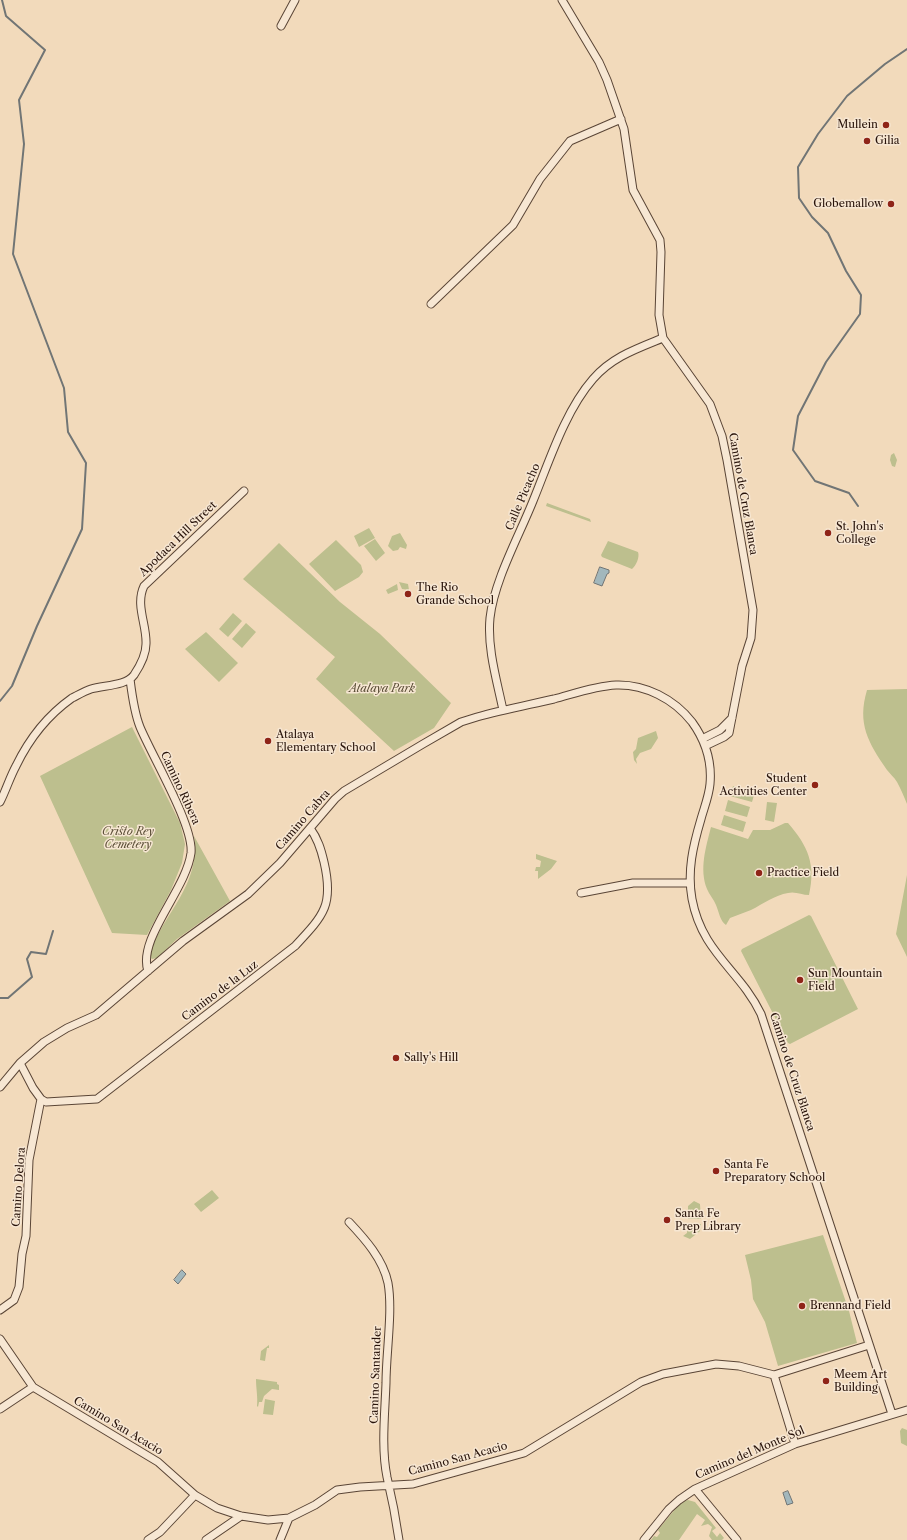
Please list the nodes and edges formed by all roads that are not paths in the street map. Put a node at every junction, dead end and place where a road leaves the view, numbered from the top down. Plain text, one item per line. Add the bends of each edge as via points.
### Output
1 (295, 0) edge
2 (562, 0) edge
3 (281, 26) dead end
4 (621, 119) junction
5 (431, 304) dead end
6 (662, 338) junction
7 (244, 491) dead end
8 (130, 679) junction
9 (503, 710) junction
10 (704, 743) junction
11 (0, 802) edge
12 (310, 828) junction
13 (690, 883) junction
14 (581, 893) dead end
15 (148, 971) junction
16 (20, 1063) junction
17 (0, 1087) edge
18 (41, 1099) junction
19 (349, 1222) dead end
20 (0, 1310) edge
21 (0, 1339) edge
22 (869, 1345) junction
23 (774, 1375) junction
24 (33, 1387) junction
25 (0, 1409) edge
26 (907, 1410) edge
27 (892, 1414) junction
28 (795, 1444) junction
29 (390, 1485) junction
30 (695, 1489) junction
31 (195, 1495) junction
32 (241, 1516) junction
33 (290, 1518) junction
34 (148, 1540) edge
35 (206, 1540) edge
36 (280, 1540) edge
37 (399, 1540) edge
38 (644, 1540) edge
39 (737, 1540) edge

1 - 3 street
2 - 4 street, Camino de Cruz Blanca via 599,62
4 - 5 street via 570,140 540,179 513,225
4 - 6 street, Camino de Cruz Blanca via 633,190 661,245 659,316
6 - 9 street, Calle Picacho via 620,356 601,371 584,391 566,424 492,607 489,634
6 - 10 street, Camino de Cruz Blanca via 710,404 722,436 753,610 751,638 742,666 732,726 729,733
7 - 8 street, Apodaca Hill Street via 144,586 141,600 146,637 145,650 135,674
8 - 11 street via 80,694 44,723 16,766
8 - 15 street, Camino Ribera via 139,725 186,824 190,842 189,863 174,897 150,938 145,955
9 - 10 street, Camino Cabra via 616,686 640,688 668,700 679,708 691,721
9 - 12 street, Camino Cabra via 461,722 357,782 335,799
10 - 13 street, Camino de Cruz Blanca via 710,767 710,785 691,853
12 - 15 street, Camino Cabra via 263,881 183,941
12 - 18 street, Camino de la Luz via 319,843 329,892 325,907 316,922 295,946 97,1099 46,1102
13 - 14 street via 633,883
13 - 22 street, Camino de Cruz Blanca via 698,920 707,940 723,963 750,993 761,1014
15 - 16 street, Camino Cabra via 96,1015 56,1034
16 - 17 street, Camino Cabra
16 - 18 street
18 - 20 street, Camino Delora via 29,1160 26,1236 19,1287 14,1300
19 - 29 street, Camino Santander via 380,1261 388,1282 385,1432 387,1477
21 - 24 street, Camino San Acacio
22 - 23 street
22 - 27 street, Camino de Cruz Blanca
23 - 28 street
23 - 29 street, Camino San Acacio via 739,1366 716,1364 662,1374 641,1382 524,1453 414,1484
24 - 25 street
24 - 31 street, Camino San Acacio via 158,1462
26 - 27 street, Camino del Monte Sol
27 - 28 street, Camino del Monte Sol
28 - 30 street, Camino del Monte Sol
29 - 33 street, Camino San Acacio via 338,1490
29 - 37 street, Camino Santander
30 - 38 street, Camino del Monte Sol via 669,1509
30 - 39 street
31 - 32 street, Camino San Acacio via 218,1508
31 - 34 street via 160,1532
32 - 33 street, Camino San Acacio via 268,1520
32 - 35 street
33 - 36 street

